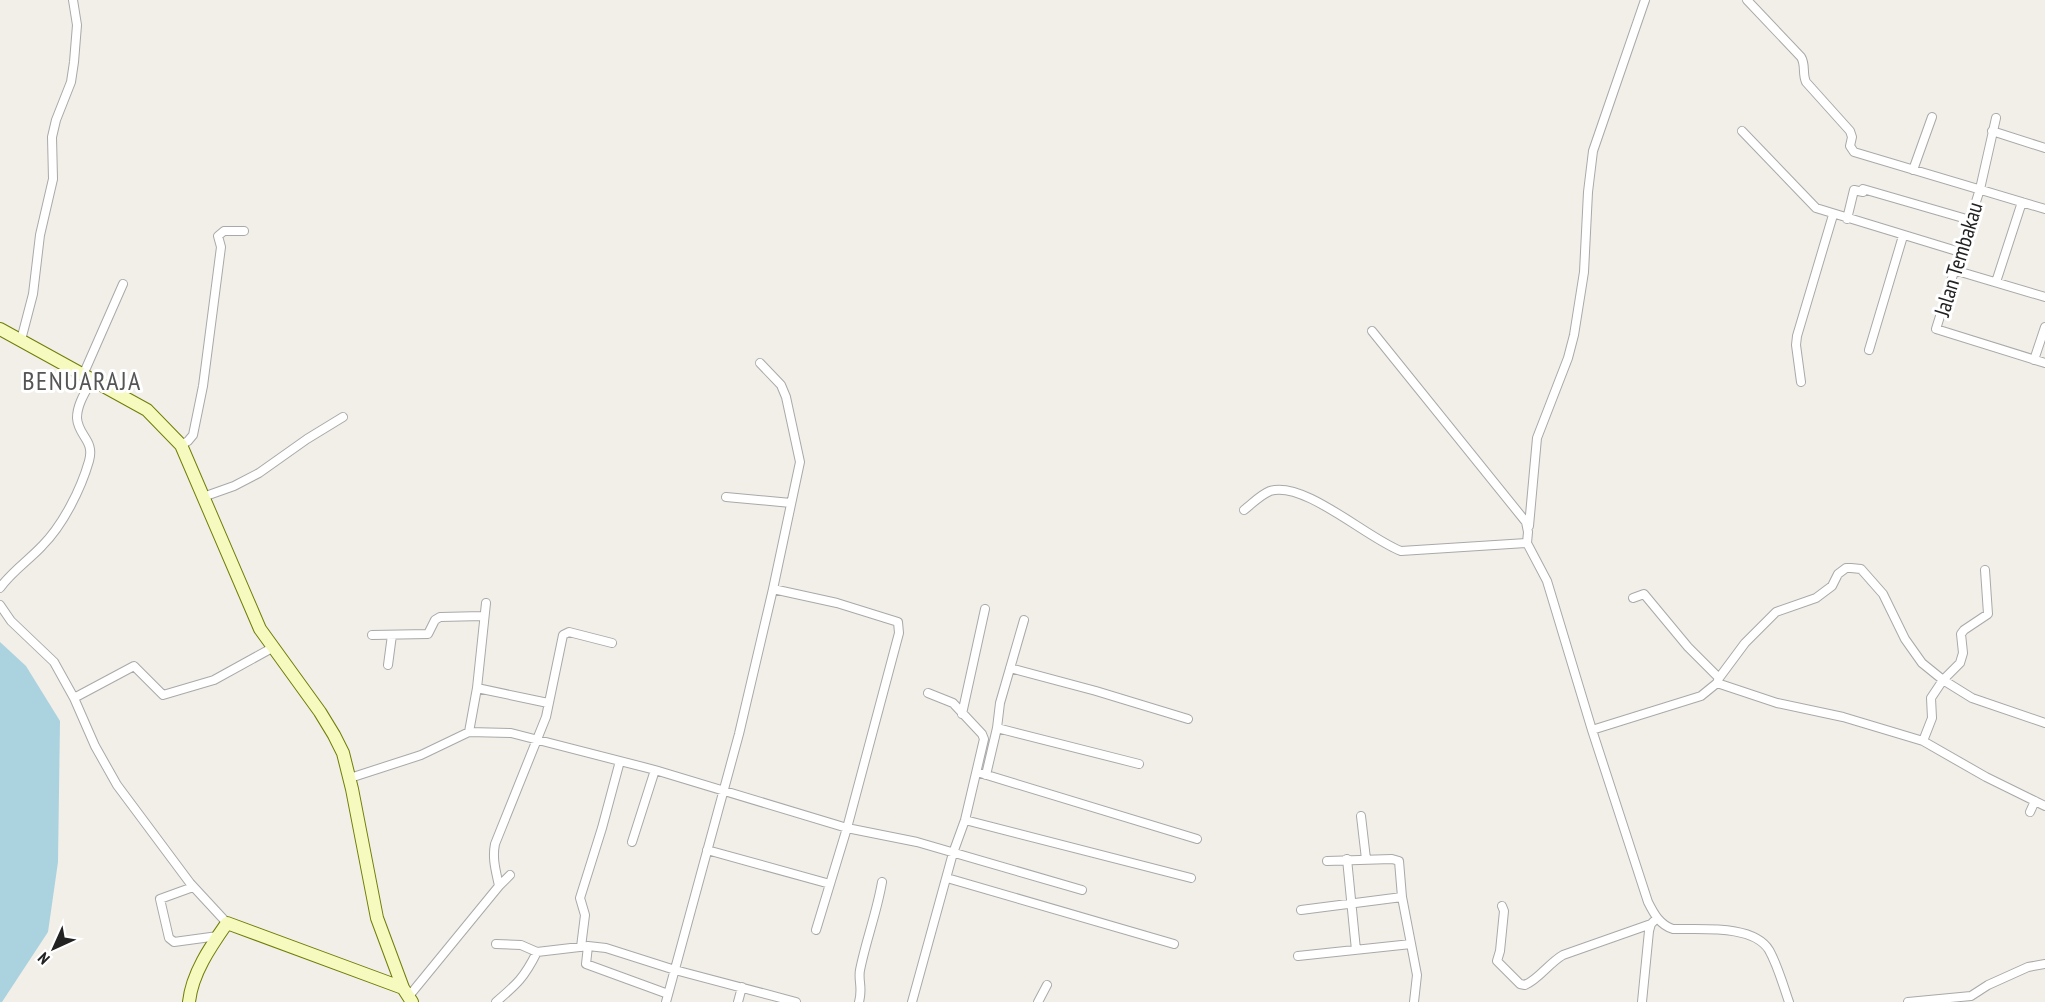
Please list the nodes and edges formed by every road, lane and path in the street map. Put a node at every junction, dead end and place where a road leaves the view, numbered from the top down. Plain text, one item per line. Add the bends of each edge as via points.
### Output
1 (73, 0) edge
2 (1645, 0) edge
3 (1747, 0) edge
4 (1932, 117) dead end
5 (1996, 118) dead end
6 (1742, 131) dead end
7 (1992, 131) junction
8 (2045, 148) edge
9 (1913, 170) junction
10 (1980, 189) junction
11 (2022, 202) junction
12 (2045, 209) edge
13 (1833, 215) junction
14 (1847, 219) junction
15 (1970, 220) junction
16 (244, 231) dead end
17 (1903, 236) junction
18 (1960, 252) junction
19 (1954, 270) junction
20 (1996, 282) junction
21 (123, 284) dead end
22 (2045, 297) edge
23 (2045, 327) edge
24 (0, 329) edge
25 (1372, 331) dead end
26 (21, 340) junction
27 (1869, 350) dead end
28 (2034, 360) junction
29 (760, 363) dead end
30 (2045, 363) edge
31 (87, 377) junction
32 (1801, 382) dead end
33 (343, 417) dead end
34 (182, 445) junction
35 (203, 497) junction
36 (726, 497) dead end
37 (791, 503) junction
38 (1244, 510) dead end
39 (1528, 532) junction
40 (1527, 543) junction
41 (1985, 570) dead end
42 (0, 588) edge
43 (773, 589) junction
44 (1633, 598) dead end
45 (486, 603) dead end
46 (0, 605) edge
47 (985, 609) dead end
48 (483, 616) junction
49 (1024, 620) dead end
50 (372, 635) dead end
51 (392, 635) junction
52 (612, 643) dead end
53 (272, 648) junction
54 (388, 665) dead end
55 (1010, 668) junction
56 (1942, 680) junction
57 (1718, 681) junction
58 (477, 688) junction
59 (928, 693) dead end
60 (74, 698) junction
61 (548, 703) junction
62 (962, 714) junction
63 (1188, 719) dead end
64 (2045, 723) edge
65 (997, 728) junction
66 (1592, 730) junction
67 (469, 732) junction
68 (538, 740) junction
69 (1923, 741) junction
70 (620, 761) junction
71 (1139, 764) dead end
72 (655, 770) junction
73 (977, 772) junction
74 (986, 775) junction
75 (350, 778) junction
76 (724, 792) junction
77 (2035, 801) junction
78 (2045, 806) edge
79 (2030, 812) dead end
80 (1361, 816) dead end
81 (965, 820) junction
82 (847, 828) junction
83 (1197, 839) dead end
84 (632, 842) dead end
85 (708, 850) junction
86 (953, 853) junction
87 (1347, 859) junction
88 (1366, 859) junction
89 (1327, 861) dead end
90 (510, 875) dead end
91 (948, 878) junction
92 (1191, 878) dead end
93 (882, 882) dead end
94 (830, 884) junction
95 (499, 886) junction
96 (193, 887) junction
97 (1082, 890) dead end
98 (1402, 897) junction
99 (1352, 904) junction
100 (1502, 906) dead end
101 (1301, 910) dead end
102 (1660, 922) junction
103 (227, 923) junction
104 (1651, 924) junction
105 (816, 930) dead end
106 (218, 936) junction
107 (496, 944) dead end
108 (1174, 944) dead end
109 (1411, 944) junction
110 (585, 947) junction
111 (1356, 950) junction
112 (537, 952) junction
113 (1298, 956) dead end
114 (2045, 964) edge
115 (675, 970) junction
116 (1047, 985) dead end
117 (742, 987) junction
118 (408, 995) edge
119 (667, 998) edge
120 (189, 1002) edge
121 (496, 1002) edge
122 (738, 1002) edge
123 (796, 1002) edge
124 (859, 1002) edge
125 (912, 1002) edge
126 (1038, 1002) edge
127 (1414, 1002) edge
128 (1642, 1002) edge
129 (1789, 1002) edge
130 (1908, 1002) edge

1 - 26 street via 74,62 56,120 53,179
2 - 39 street via 1593,151 1587,243 1574,335 1537,438
3 - 9 street via 1801,57 1806,82 1850,131 1854,152
4 - 9 street
5 - 7 street, Jalan Tembakau
6 - 13 street via 1810,204
7 - 8 street
7 - 10 street, Jalan Tembakau
9 - 10 street
10 - 11 street
10 - 15 street, Jalan Tembakau
11 - 12 street
11 - 20 street
13 - 14 street
13 - 32 street via 1797,336
14 - 15 street via 1854,190 1863,189
14 - 17 street
15 - 18 street, Jalan Tembakau
16 - 34 street via 224,231 218,236 220,247 203,386 193,435
17 - 18 street
17 - 27 street
18 - 19 street, Jalan Tembakau
19 - 20 street
19 - 28 street, Jalan Tembakau via 1936,329
20 - 22 street
21 - 31 street
23 - 28 street
24 - 26 main road
25 - 39 street via 1526,522
26 - 31 main road
28 - 30 street
29 - 37 street via 786,397 800,462
31 - 34 main road via 147,410
31 - 42 street via 77,416 89,442 89,461 67,515
33 - 35 street via 259,473
34 - 35 main road
35 - 53 main road via 256,621
36 - 37 street
37 - 43 street
38 - 40 street via 1265,494 1283,490 1310,498 1401,551
39 - 40 street
40 - 66 street via 1547,581
41 - 56 street via 1989,614 1961,634 1960,663
43 - 76 street
43 - 82 street via 837,603 899,625
44 - 57 street via 1644,594
45 - 48 street
46 - 60 street via 11,621 54,662
47 - 62 street
48 - 51 street via 440,617 428,634
48 - 58 street
49 - 55 street
50 - 51 street
51 - 54 street
52 - 61 street via 564,633
53 - 60 street via 214,680 163,695 134,666
53 - 75 main road via 334,735
55 - 63 street
55 - 65 street
56 - 57 street via 1922,663 1905,639 1883,594 1861,569 1846,568 1816,598 1776,612 1745,643
56 - 64 street via 1972,698
56 - 69 street via 1931,698 1932,718
57 - 66 street via 1701,696
57 - 69 street via 1777,703 1843,717
58 - 61 street
58 - 67 street
59 - 62 street via 953,703
60 - 96 street via 117,785
61 - 68 street
62 - 73 street via 984,736
65 - 71 street
65 - 74 street
66 - 102 street via 1648,902
67 - 68 street via 511,733
67 - 75 street via 421,755
68 - 70 street
68 - 95 street via 495,844
69 - 77 street
70 - 72 street
70 - 110 street via 580,900 585,915
72 - 76 street
72 - 84 street
73 - 74 street
73 - 81 street
74 - 83 street
75 - 118 main road via 377,918
76 - 82 street
76 - 85 street
77 - 78 street
77 - 79 street
80 - 88 street
81 - 86 street
81 - 92 street
82 - 86 street via 887,834
82 - 94 street
85 - 94 street
85 - 115 street
86 - 91 street
86 - 97 street
87 - 88 street
87 - 89 street
87 - 99 street
88 - 98 street via 1399,861
90 - 95 street
91 - 108 street
91 - 125 street
93 - 124 street via 860,970
94 - 105 street
95 - 118 street
96 - 103 street
96 - 106 street via 160,899 168,938 174,942
98 - 99 street
98 - 109 street
99 - 101 street
99 - 111 street
100 - 104 street via 1497,961 1525,985 1563,955
102 - 104 street
102 - 129 street via 1673,929 1754,936 1768,949
103 - 106 main road
103 - 118 main road
104 - 128 street
106 - 120 main road via 190,991
107 - 112 street via 521,945
109 - 111 street
109 - 127 street via 1417,975
110 - 112 street
110 - 115 street via 606,948
110 - 119 street via 586,964
111 - 113 street
112 - 121 street via 520,981
114 - 130 street via 2028,968 1971,996
115 - 117 street
115 - 119 street
116 - 126 street
117 - 122 street
117 - 123 street

